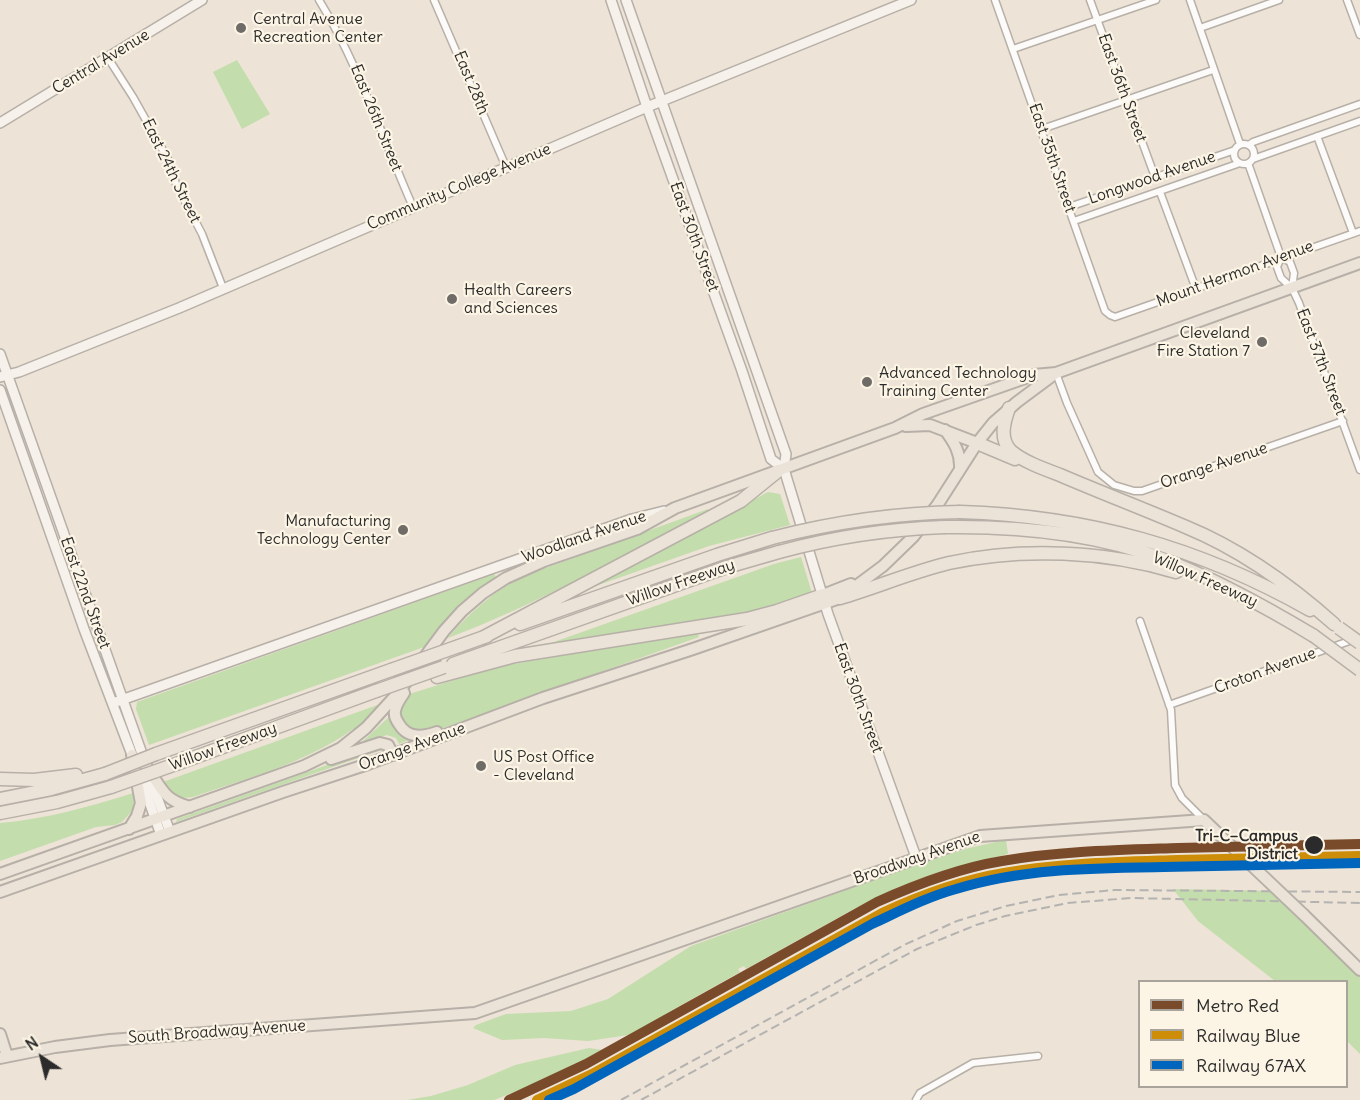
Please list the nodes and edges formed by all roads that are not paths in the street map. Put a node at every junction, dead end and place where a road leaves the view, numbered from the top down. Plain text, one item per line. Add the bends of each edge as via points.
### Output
1 (202, 0) edge
2 (319, 0) edge
3 (434, 0) edge
4 (611, 0) edge
5 (626, 0) edge
6 (911, 0) edge
7 (995, 0) edge
8 (1090, 0) edge
9 (1156, 0) edge
10 (1190, 0) edge
11 (1349, 0) edge
12 (1275, 1) edge
13 (1098, 21) junction
14 (1200, 28) junction
15 (1360, 35) edge
16 (1013, 49) junction
17 (108, 58) junction
18 (1213, 70) junction
19 (1127, 100) junction
20 (662, 101) junction
21 (1360, 104) edge
22 (647, 108) junction
23 (1360, 121) edge
24 (0, 123) edge
25 (1042, 129) junction
26 (1317, 136) junction
27 (1240, 144) junction
28 (1249, 145) junction
29 (1235, 150) junction
30 (1250, 161) junction
31 (1240, 163) junction
32 (506, 167) junction
33 (1155, 177) junction
34 (1160, 192) junction
35 (413, 207) junction
36 (1069, 207) junction
37 (1074, 221) junction
38 (1357, 232) edge
39 (1281, 257) junction
40 (1360, 263) edge
41 (223, 288) junction
42 (1292, 288) junction
43 (1196, 289) junction
44 (1110, 315) joint
45 (0, 354) edge
46 (1056, 373) junction
47 (3, 379) edge
48 (0, 390) edge
49 (1009, 408) junction
50 (1343, 421) junction
51 (895, 428) junction
52 (945, 430) junction
53 (977, 442) junction
54 (960, 469) junction
55 (781, 470) junction
56 (1360, 470) edge
57 (1050, 471) junction
58 (675, 508) junction
59 (863, 579) junction
60 (1214, 582) junction
61 (840, 598) junction
62 (824, 599) junction
63 (1140, 621) dead end
64 (1337, 626) junction
65 (1360, 637) edge
66 (482, 638) junction
67 (1360, 643) edge
68 (422, 662) junction
69 (1360, 670) edge
70 (440, 672) junction
71 (543, 698) junction
72 (123, 699) junction
73 (113, 703) junction
74 (1169, 705) junction
75 (132, 755) junction
76 (393, 755) junction
77 (146, 766) junction
78 (304, 766) junction
79 (104, 771) junction
80 (0, 779) edge
81 (0, 799) edge
82 (191, 807) junction
83 (0, 813) edge
84 (160, 818) junction
85 (1204, 820) junction
86 (128, 830) junction
87 (165, 834) junction
88 (916, 857) junction
89 (0, 874) edge
90 (0, 892) edge
91 (1360, 970) edge
92 (436, 1017) joint
93 (0, 1034) edge
94 (1038, 1056) dead end
95 (4, 1057) edge
96 (916, 1100) edge

1 - 17 street, Central Avenue
2 - 35 street, East 26th Street via 350,55
3 - 32 street, East 28th
4 - 22 street, East 30th Street
5 - 20 street, East 30th Street
6 - 20 street, Community College Avenue
7 - 16 street, East 35th Street
8 - 13 street, East 36th Street
9 - 13 street
10 - 14 street
11 - 15 street
12 - 14 street
13 - 16 street
13 - 19 street, East 36th Street
14 - 18 street
16 - 25 street, East 35th Street
17 - 24 street, Central Avenue
17 - 41 street, East 24th Street via 170,163
18 - 19 street
18 - 27 street
19 - 25 street
19 - 33 street, East 36th Street
20 - 22 street, Community College Avenue
20 - 55 street, East 30th Street via 786,454
21 - 28 street
22 - 32 street, Community College Avenue
22 - 55 street, East 30th Street via 771,459
23 - 26 street
25 - 36 street, East 35th Street
26 - 30 street
26 - 38 street
27 - 28 street
27 - 29 street
28 - 30 street via 1253,150
29 - 31 street via 1235,159
29 - 33 street, Longwood Avenue
30 - 31 street
30 - 39 street, East 37th Street
31 - 34 street, Longwood Avenue
32 - 35 street, Community College Avenue
33 - 36 street, Longwood Avenue
34 - 37 street, Longwood Avenue
34 - 43 street
35 - 41 street, Community College Avenue
36 - 37 street, East 35th Street
37 - 44 street, East 35th Street via 1105,311
38 - 39 street, Mount Hermon Avenue
39 - 42 street, East 37th Street via 1290,262 1294,273
39 - 42 street, East 37th Street via 1276,267
39 - 43 street, Mount Hermon Avenue
40 - 42 main road, Woodland Avenue
41 - 47 street, Community College Avenue
42 - 46 main road, Woodland Avenue
42 - 50 street, East 37th Street
43 - 44 street, Mount Hermon Avenue
45 - 47 street, East 22nd Street
46 - 49 main road, Woodland Avenue
46 - 50 street, Orange Avenue via 1098,472 1114,485 1134,491
46 - 51 main road, Woodland Avenue via 1034,375 923,414
47 - 72 street, East 22nd Street
48 - 73 street, East 22nd Street
49 - 53 main road, Woodland Avenue
49 - 57 highway via 1003,431 1007,446
50 - 56 street, East 37th Street
51 - 52 main road via 923,424
51 - 55 main road, Woodland Avenue
52 - 53 main road
52 - 54 main road via 957,449
53 - 54 main road, Woodland Avenue
53 - 57 highway
54 - 59 main road, Woodland Avenue via 913,537
55 - 58 main road, Woodland Avenue
55 - 62 street, East 30th Street
55 - 66 highway via 741,501
57 - 64 highway via 1214,540 1282,580
58 - 68 main road, Orange Avenue via 637,529 532,566 494,585 458,616
58 - 72 street, Woodland Avenue via 632,519
59 - 61 main road, Woodland Avenue
59 - 62 main road
60 - 61 highway via 1110,558 1032,554 950,563
60 - 69 highway, Willow Freeway, bridge via 1314,636
60 - 70 highway, Willow Freeway, bridge via 1162,559 1082,538 1008,529 888,530 778,552 709,573
61 - 62 main road, Woodland Avenue
62 - 70 highway via 747,619 515,656
62 - 71 main road, Orange Avenue via 693,650
62 - 88 street, East 30th Street
63 - 74 street
64 - 66 highway, Willow Freeway, bridge via 1232,570 1147,539 1064,520 960,512 853,521 772,538
64 - 67 highway, Willow Freeway, bridge
65 - 74 street, Croton Avenue
66 - 79 highway, Willow Freeway, bridge
68 - 71 main road via 395,712 400,726 412,735 432,734
68 - 78 main road, Orange Avenue via 357,736 335,752
70 - 83 highway, Willow Freeway, bridge via 295,726 111,787
71 - 76 main road, Orange Avenue
72 - 73 street, Woodland Avenue
72 - 77 street, East 22nd Street
73 - 75 street, East 22nd Street
74 - 85 street via 1175,785
75 - 84 street, East 22nd Street
75 - 86 main road via 141,803
76 - 78 main road via 388,745 380,743
76 - 87 main road, Orange Avenue
77 - 82 main road via 167,797
77 - 84 street, East 22nd Street
78 - 82 main road, Orange Avenue
79 - 80 highway via 59,778
79 - 81 highway via 51,789
82 - 84 main road, Orange Avenue
84 - 86 main road, Orange Avenue
84 - 87 street, East 22nd Street
85 - 88 main road, Broadway Avenue via 989,834
85 - 91 main road, bridge
86 - 89 main road, Orange Avenue
87 - 90 main road, Orange Avenue
88 - 92 main road, Broadway Avenue via 488,1010
92 - 95 main road, South Broadway Avenue via 110,1040
93 - 95 main road
94 - 96 street via 973,1063 920,1093

